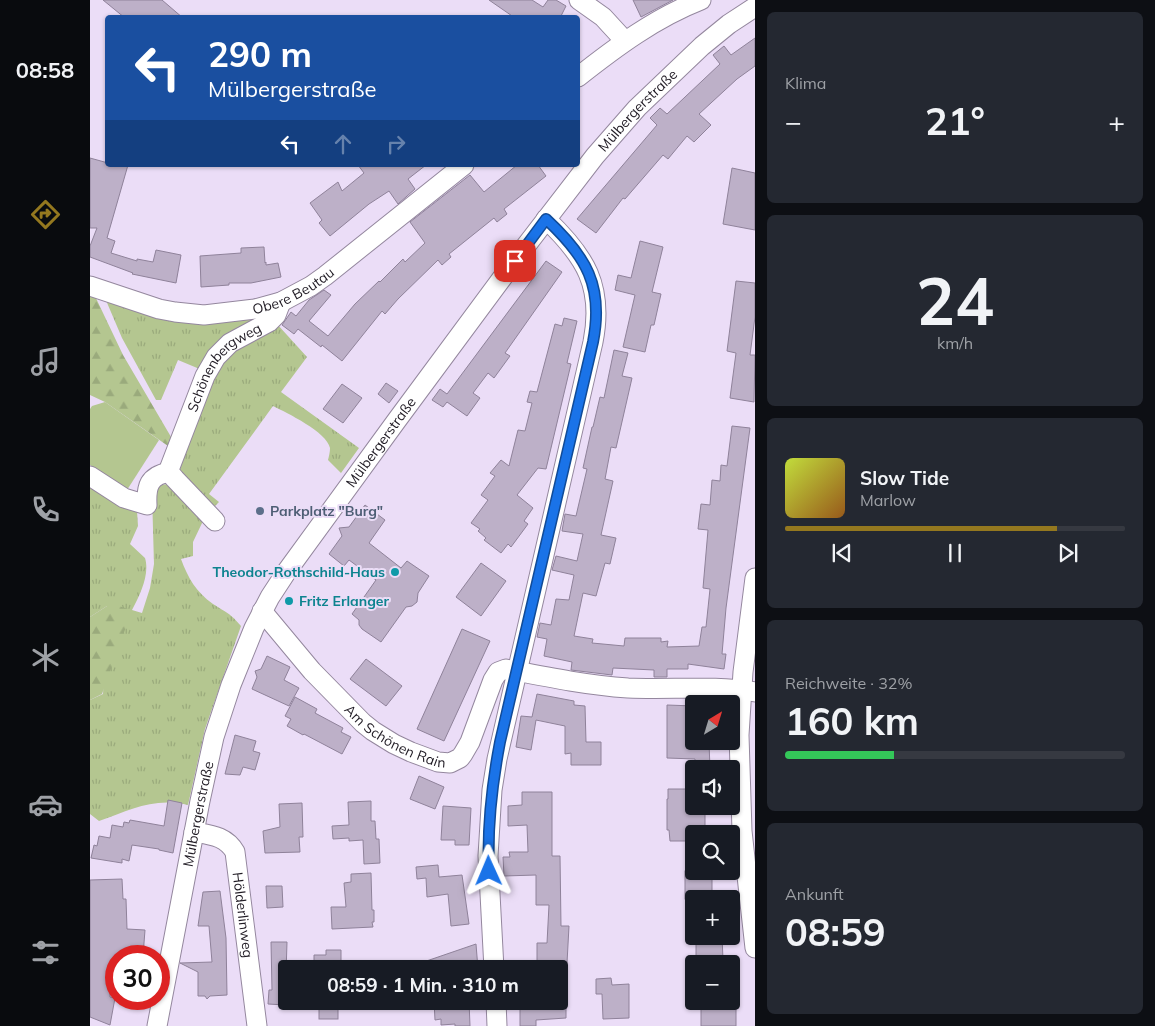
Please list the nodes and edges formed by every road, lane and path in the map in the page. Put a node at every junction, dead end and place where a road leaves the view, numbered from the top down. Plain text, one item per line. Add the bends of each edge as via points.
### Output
1 (579, 0) edge
2 (701, 0) edge
3 (755, 7) edge
4 (625, 41) junction
5 (580, 75) edge
6 (461, 167) edge
7 (546, 219) junction
8 (90, 286) edge
9 (281, 302) junction
10 (169, 472) junction
11 (90, 476) edge
12 (215, 521) dead end
13 (755, 578) edge
14 (262, 611) junction
15 (516, 671) junction
16 (748, 691) edge
17 (194, 832) junction
18 (752, 900) edge
19 (755, 948) edge
20 (494, 960) edge
21 (496, 1010) edge
22 (157, 1026) edge
23 (257, 1026) edge
24 (497, 1026) edge

1 - 4 street via 603,17
2 - 4 street via 666,16
3 - 7 street, Mülbergerstraße via 702,46 637,108
4 - 5 street
6 - 9 street, Obere Beutau via 325,276
7 - 14 street, Mülbergerstraße via 287,571
7 - 15 street via 580,257 595,295 597,316
8 - 9 street, Obere Beutau via 147,306 192,315 229,313
9 - 10 street, Schönenbergweg via 269,322 219,352 205,376
10 - 11 street via 150,482 146,505 124,498
10 - 12 street
13 - 16 street
14 - 15 street, Am Schönen Rain via 312,671 373,731 394,744 438,762 450,763 460,758 470,742 495,675 502,670
14 - 17 street, Mülbergerstraße via 221,715 206,768
15 - 16 street, Am Schönen Rain via 596,686
15 - 20 street via 497,759 489,830
16 - 18 street via 739,735 740,794
17 - 22 street, Mülbergerstraße
17 - 23 street, Hölderlinweg via 222,838 236,852
18 - 19 street
21 - 24 street

